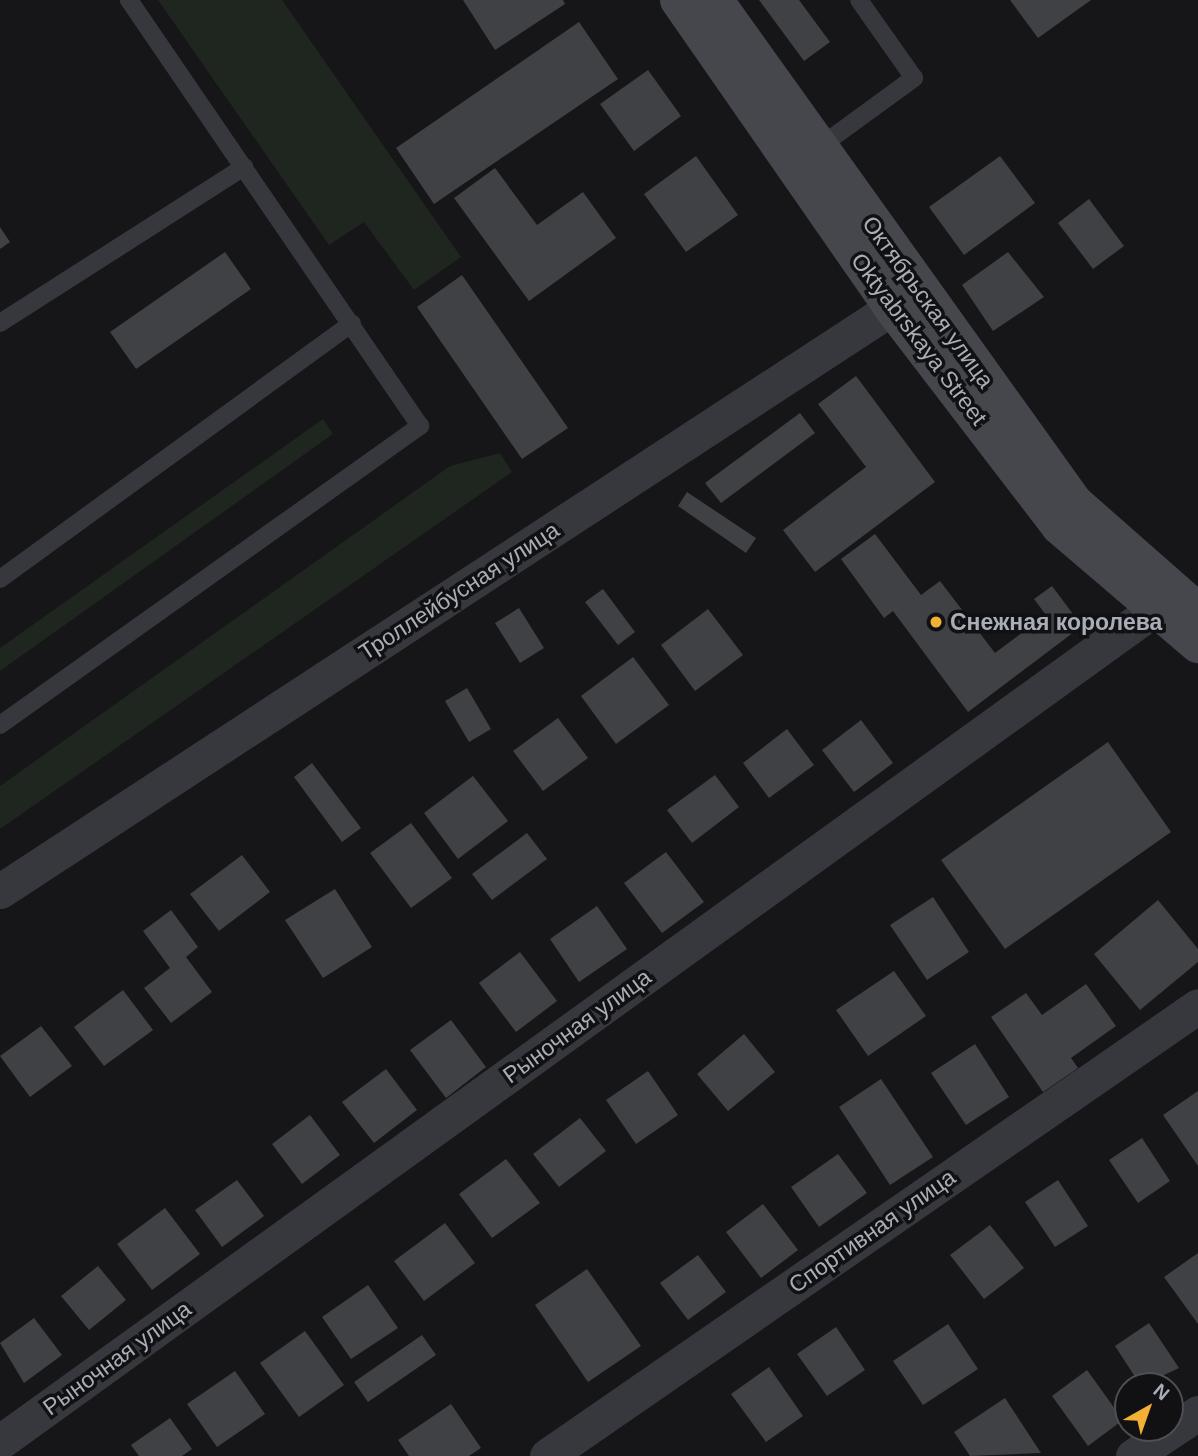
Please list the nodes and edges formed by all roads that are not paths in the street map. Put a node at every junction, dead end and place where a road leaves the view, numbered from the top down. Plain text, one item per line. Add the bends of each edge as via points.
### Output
1 (129, 0) edge
2 (679, 0) edge
3 (714, 0) edge
4 (859, 0) edge
5 (818, 148) junction
6 (244, 167) junction
7 (905, 298) junction
8 (0, 323) edge
9 (352, 323) junction
10 (0, 579) edge
11 (1153, 610) junction
12 (1198, 612) edge
13 (1198, 644) edge
14 (0, 725) edge
15 (0, 891) edge
16 (1198, 1006) edge
17 (1198, 1413) edge
18 (0, 1442) edge
19 (547, 1456) edge
20 (1133, 1456) edge

1 - 6 lane
2 - 7 main road, Oktyabrskaya Street
3 - 5 main road, Октябрьская улица
4 - 5 lane via 914,78
5 - 7 main road, Октябрьская улица
6 - 8 lane
6 - 9 lane
7 - 11 main road, Oktyabrskaya Street via 1060,526
7 - 12 main road, Октябрьская улица via 1074,503
7 - 15 street, Троллейбусная улица
9 - 10 lane
9 - 14 lane via 420,426
11 - 13 main road, Oktyabrskaya Street
11 - 18 street, Рыночная улица
16 - 19 street, Спортивная улица
17 - 20 street

